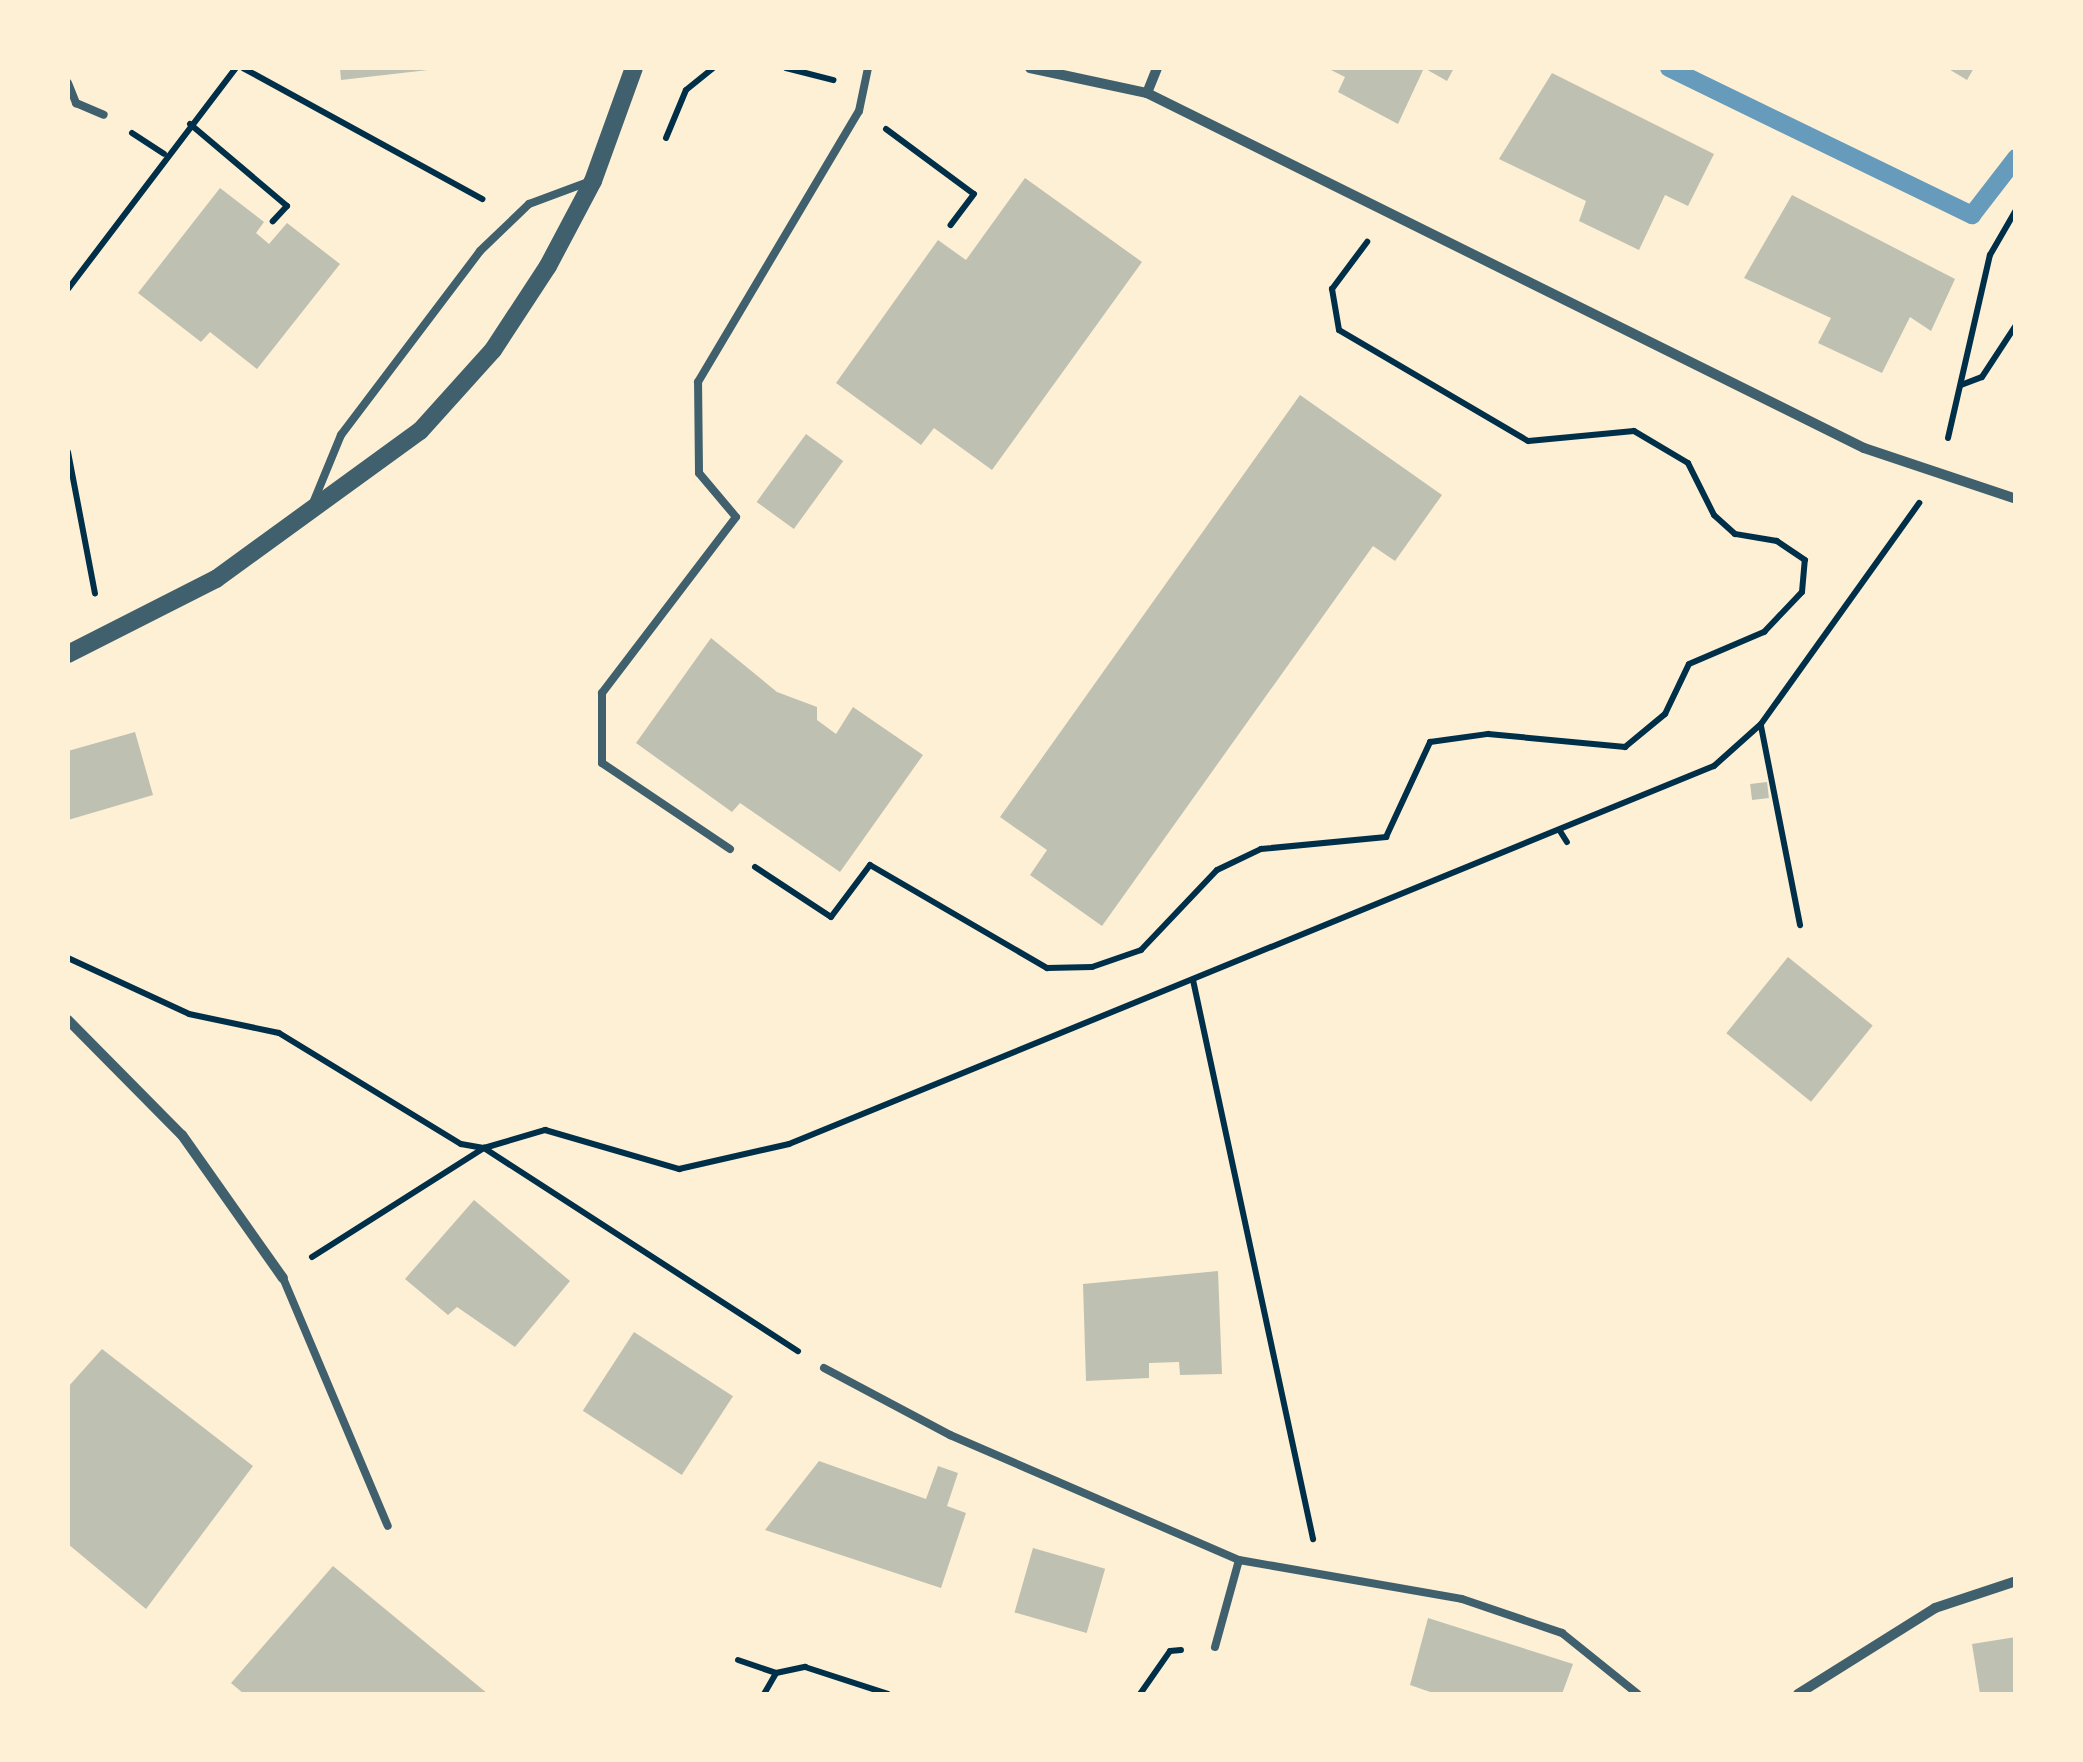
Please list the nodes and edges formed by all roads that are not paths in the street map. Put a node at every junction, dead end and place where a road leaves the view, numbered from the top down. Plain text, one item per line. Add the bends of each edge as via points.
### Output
1 (634, 68) edge
2 (868, 68) edge
3 (1030, 68) edge
4 (1157, 68) edge
5 (68, 83) edge
6 (1147, 93) junction
7 (104, 115) dead end
8 (593, 181) junction
9 (2016, 499) edge
10 (308, 516) junction
11 (68, 654) edge
12 (730, 849) road end
13 (68, 1020) edge
14 (283, 1278) joint
15 (824, 1368) road end
16 (388, 1526) dead end
17 (1238, 1560) junction
18 (2016, 1580) edge
19 (1216, 1647) road end
20 (1638, 1694) edge
21 (1798, 1694) edge

1 - 8 street
2 - 12 lane via 859,111 698,382 699,472 736,518 602,694 602,763
3 - 6 street
4 - 6 street
5 - 7 lane via 76,103
6 - 9 street via 1939,478
8 - 10 street via 493,350 420,430
8 - 10 lane via 529,204 480,251 341,434
10 - 11 street via 216,580
13 - 14 street via 182,1135
14 - 16 lane
15 - 17 lane via 950,1435
17 - 19 lane
17 - 20 lane via 1321,1580 1462,1599 1562,1633
18 - 21 street via 1935,1608

